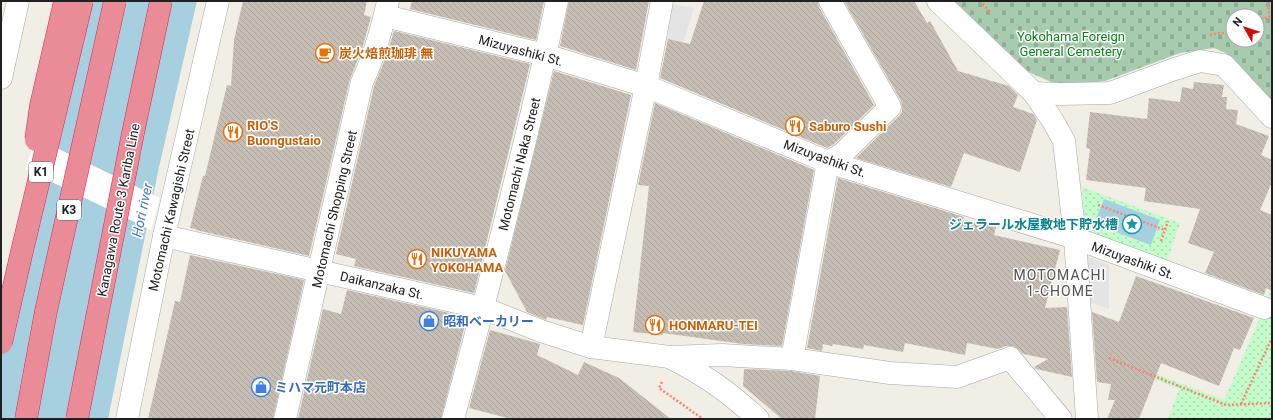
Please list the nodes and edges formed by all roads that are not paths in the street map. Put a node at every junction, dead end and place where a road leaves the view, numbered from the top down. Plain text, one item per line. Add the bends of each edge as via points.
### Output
1 (18, 1) edge
2 (64, 1) edge
3 (82, 1) edge
4 (115, 1) edge
5 (161, 1) edge
6 (218, 1) edge
7 (557, 1) edge
8 (662, 1) edge
9 (830, 1) edge
10 (938, 1) edge
11 (387, 8) edge
12 (545, 55) junction
13 (1, 78) edge
14 (646, 86) junction
15 (1034, 93) junction
16 (1272, 118) edge
17 (828, 162) junction
18 (164, 236) junction
19 (1076, 238) junction
20 (22, 250) junction
21 (320, 270) junction
22 (483, 308) junction
23 (1264, 308) dead end
24 (1, 344) edge
25 (591, 347) junction
26 (670, 357) junction
27 (792, 359) junction
28 (26, 419) edge
29 (77, 419) edge
30 (127, 419) edge
31 (285, 419) edge
32 (453, 419) edge
33 (758, 419) edge
34 (1061, 419) edge
35 (1087, 419) edge

1 - 13 street
2 - 20 highway, bridge via 41,105
3 - 20 highway, K1, bridge
4 - 28 highway, K3, bridge via 46,311
5 - 29 highway, Kanagawa Route 3 Kariba Line, bridge
6 - 18 street, Motomachi Kawagishi Street
7 - 12 street, Motomachi Naka Street
8 - 14 street
9 - 17 street via 890,107 842,154
10 - 15 street
11 - 12 street, Mizuyashiki St.
11 - 21 street, Motomachi Shopping Street via 371,64 362,82
12 - 14 street, Mizuyashiki St.
12 - 22 street, Motomachi Naka Street
14 - 17 street, Mizuyashiki St.
14 - 25 street
15 - 16 street via 1110,93 1200,61 1224,65
15 - 19 street via 1064,141
17 - 19 street, Mizuyashiki St.
17 - 27 street
18 - 21 street, Daikanzaka St.
18 - 30 street, Motomachi Kawagishi Street
19 - 23 street, Mizuyashiki St.
19 - 35 street
20 - 24 highway, K1, bridge
21 - 22 street, Daikanzaka St.
21 - 31 street, Motomachi Shopping Street
22 - 25 street, Daikanzaka St.
22 - 32 street, Motomachi Naka Street
25 - 26 street, Daikanzaka St.
26 - 27 street via 722,355
26 - 33 street via 718,385
27 - 34 street via 890,373 957,378 1010,358

